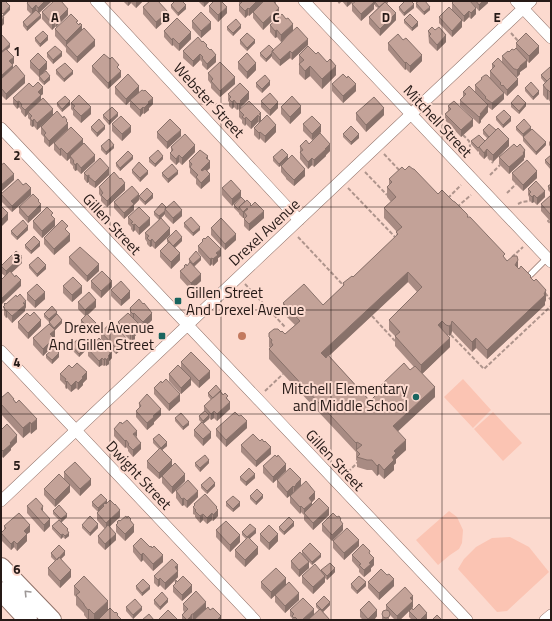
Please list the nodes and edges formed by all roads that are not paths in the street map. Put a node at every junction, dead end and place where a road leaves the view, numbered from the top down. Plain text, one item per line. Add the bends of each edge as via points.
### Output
1 (96, 1) edge
2 (304, 1) edge
3 (523, 4) edge
4 (551, 38) edge
5 (411, 114) junction
6 (1, 128) edge
7 (299, 220) junction
8 (549, 260) edge
9 (531, 274) edge
10 (187, 326) junction
11 (1, 351) edge
12 (76, 431) junction
13 (1, 501) edge
14 (1, 567) edge
15 (1, 591) edge
16 (551, 615) edge
17 (28, 620) edge
18 (52, 620) edge
19 (255, 620) edge
20 (466, 620) edge
21 (545, 620) edge

1 - 7 street, Webster Street
2 - 5 street, Mitchell Street
3 - 4 street
3 - 5 street, Drexel Avenue via 504,26
5 - 7 street, Drexel Avenue
5 - 8 street, Mitchell Street
6 - 10 street, Gillen Street
7 - 10 street, Drexel Avenue
8 - 9 lane
10 - 12 street, Drexel Avenue
10 - 20 street, Gillen Street
11 - 12 street, Dwight Street
12 - 13 street, Drexel Avenue
12 - 19 street, Dwight Street
18 -> 14 main road
15 - 17 main road
16 - 21 street

